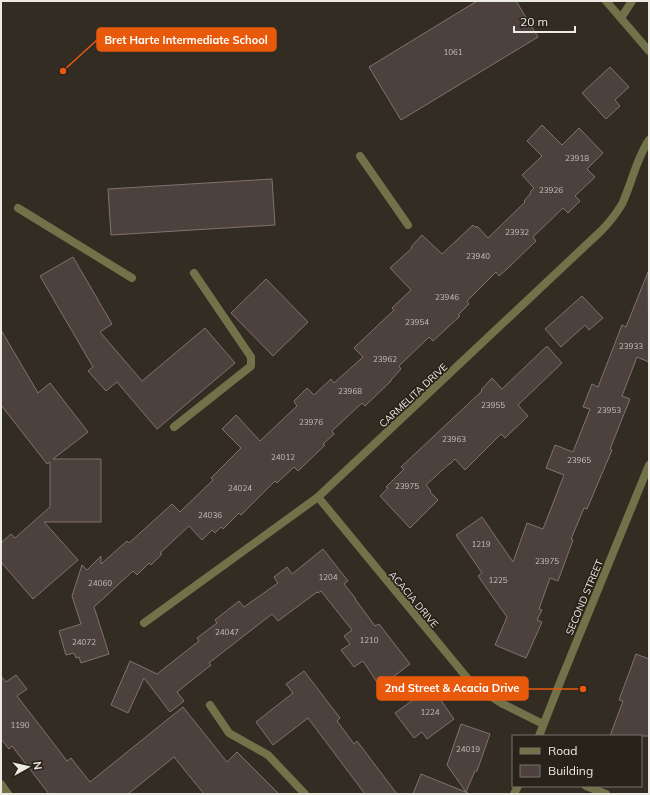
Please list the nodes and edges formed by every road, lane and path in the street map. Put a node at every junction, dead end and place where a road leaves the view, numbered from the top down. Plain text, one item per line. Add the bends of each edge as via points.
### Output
1 (606, 1) edge
2 (632, 1) edge
3 (621, 18) junction
4 (649, 51) edge
5 (649, 140) edge
6 (360, 156) dead end
7 (18, 208) dead end
8 (408, 225) dead end
9 (194, 273) dead end
10 (132, 278) dead end
11 (174, 427) dead end
12 (649, 465) edge
13 (318, 497) junction
14 (144, 623) dead end
15 (210, 705) dead end
16 (544, 724) junction
17 (539, 735) edge
18 (1, 784) edge
19 (588, 787) edge
20 (8, 794) edge
21 (305, 794) edge
22 (606, 794) edge

1 - 3 street
2 - 3 street
3 - 4 street
5 - 13 street, CARMELITA DRIVE via 622,202 613,218 601,231
6 - 8 street
7 - 10 street
9 - 11 street via 251,356 251,366
12 - 16 street, SECOND STREET
13 - 14 street, CARMELITA DRIVE
13 - 16 street, ACACIA DRIVE via 473,685 503,704
15 - 21 street via 229,733 268,755
16 - 17 street, SECOND STREET
18 - 20 street
19 - 22 street

